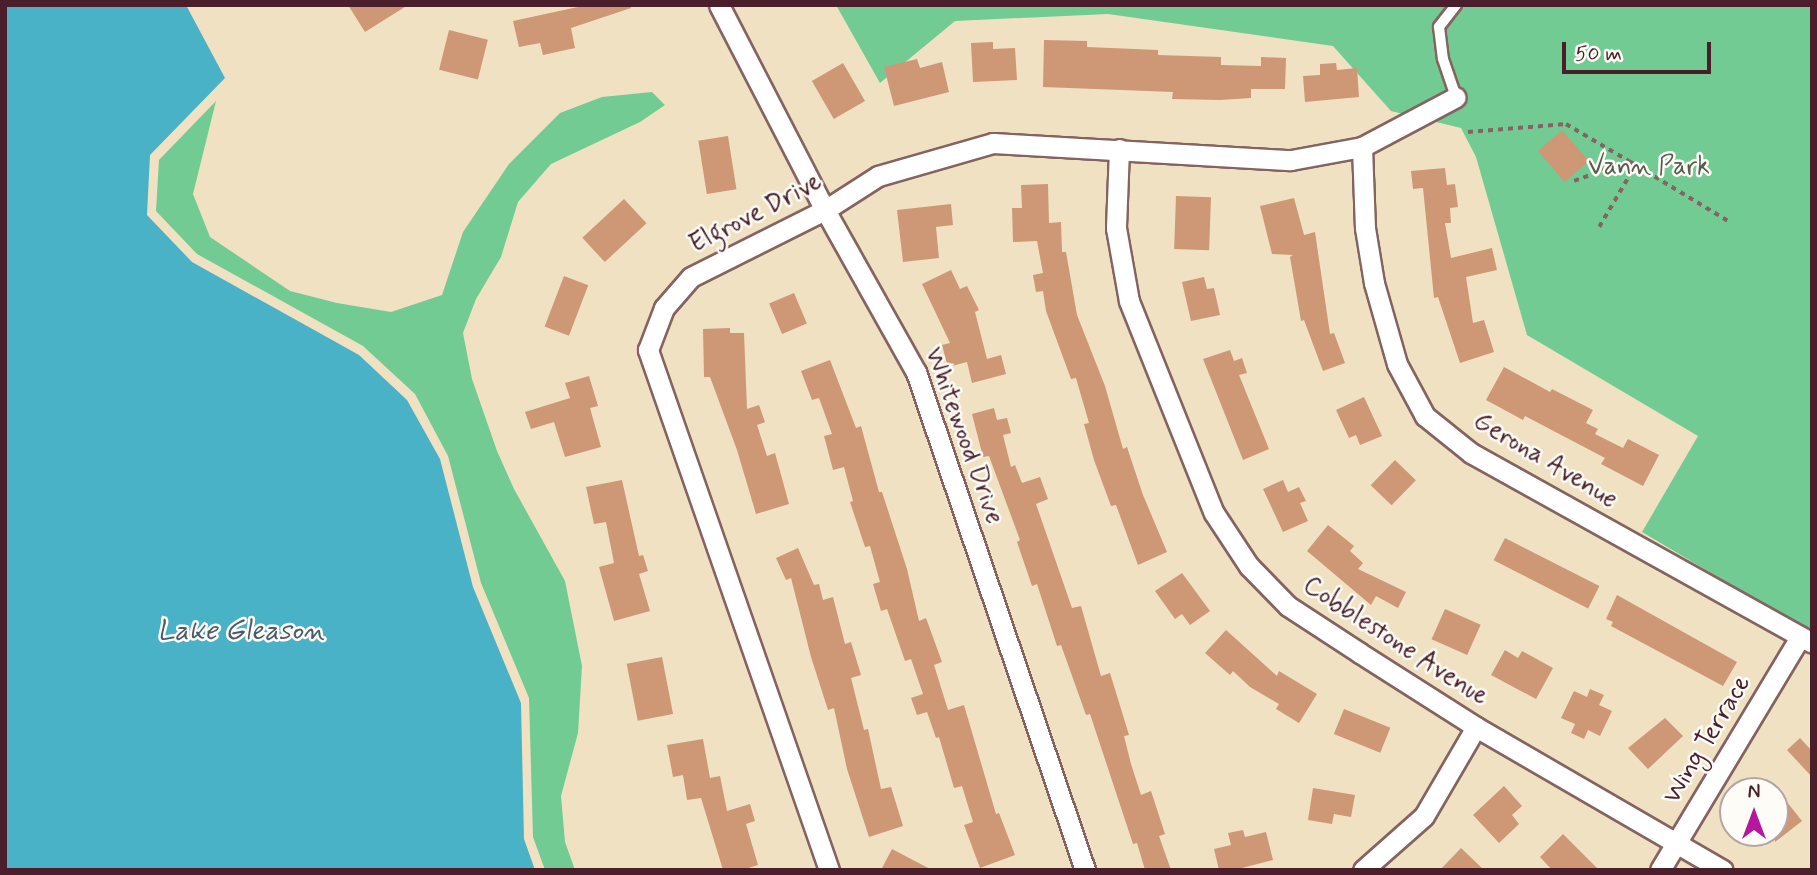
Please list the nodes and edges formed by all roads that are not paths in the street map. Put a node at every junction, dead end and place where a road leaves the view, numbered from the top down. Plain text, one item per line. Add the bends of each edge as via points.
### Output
1 (719, 5) edge
2 (1456, 5) edge
3 (1456, 97) joint
4 (1362, 147) junction
5 (1119, 149) junction
6 (825, 210) junction
7 (1806, 640) edge
8 (1476, 727) junction
9 (1676, 843) junction
10 (829, 870) edge
11 (1085, 870) edge
12 (1363, 870) edge
13 (1660, 870) edge
14 (1723, 870) edge

1 - 6 street, Whitewood Drive
2 - 3 lane via 1439,27 1443,59
3 - 4 street, Elgrove Drive
4 - 5 street, Elgrove Drive via 1291,160
4 - 7 street, Gerona Avenue via 1365,228 1374,283 1396,364 1425,416 1471,453
5 - 6 street, Elgrove Drive via 993,143 878,176
5 - 8 street, Cobblestone Avenue via 1116,228 1129,301 1214,513 1249,566 1288,606
6 - 10 street, Elgrove Drive via 691,277 664,308 648,351
6 - 11 street, Whitewood Drive via 916,372
7 - 9 street, Wing Terrace
8 - 9 street, Cobblestone Avenue
8 - 12 street via 1424,816
9 - 13 street, Wing Terrace
9 - 14 street, Cobblestone Avenue

